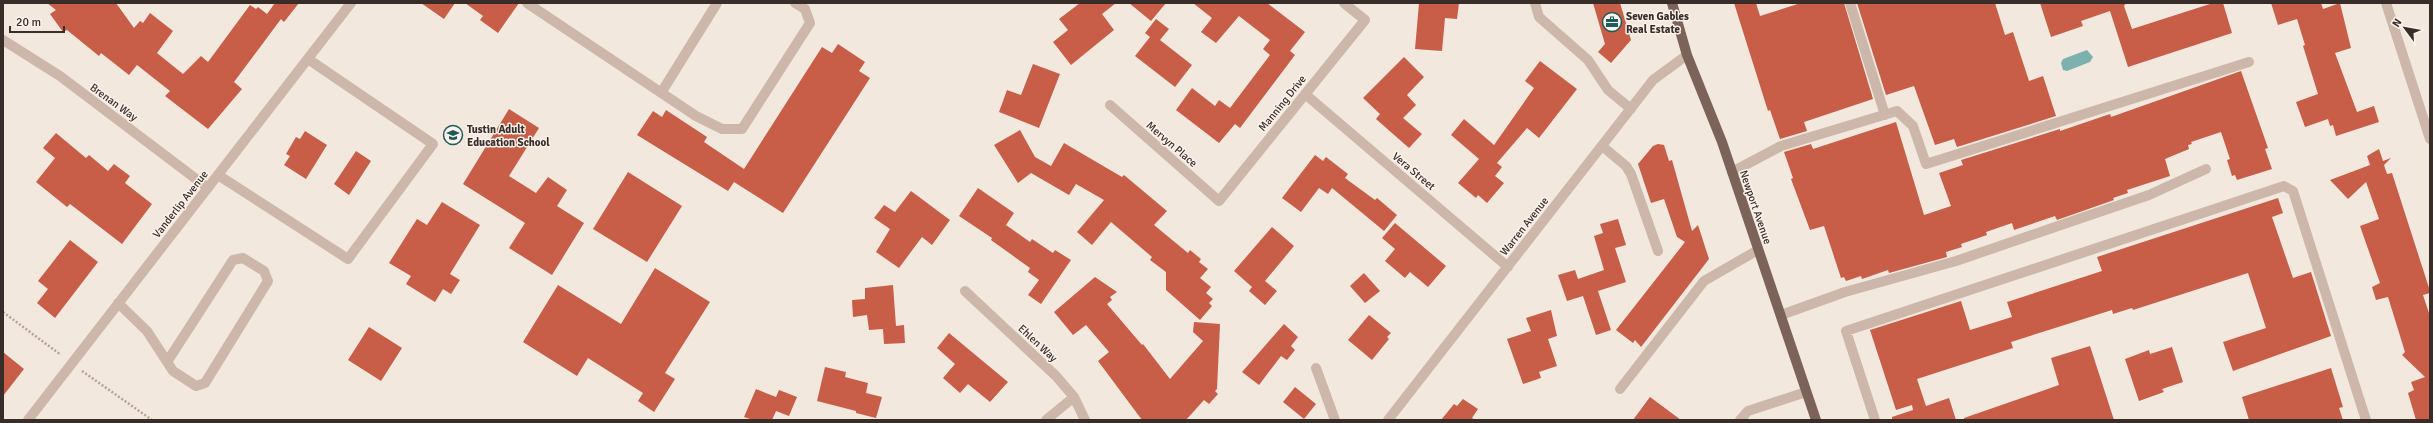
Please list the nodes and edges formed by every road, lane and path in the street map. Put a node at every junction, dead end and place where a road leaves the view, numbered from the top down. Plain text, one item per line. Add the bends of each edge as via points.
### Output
1 (351, 3) edge
2 (527, 3) edge
3 (718, 3) edge
4 (795, 3) edge
5 (1344, 3) edge
6 (1535, 3) edge
7 (1672, 3) edge
8 (1850, 3) edge
9 (2386, 3) edge
10 (3, 40) edge
11 (1687, 55) junction
12 (308, 59) junction
13 (2249, 62) dead end
14 (661, 93) junction
15 (1305, 94) junction
16 (1110, 105) dead end
17 (1631, 109) junction
18 (1885, 115) junction
19 (2430, 139) edge
20 (1602, 146) junction
21 (2206, 169) dead end
22 (1732, 172) junction
23 (218, 175) junction
24 (208, 188) junction
25 (1219, 201) joint
26 (1758, 250) junction
27 (1658, 251) dead end
28 (1508, 267) junction
29 (965, 291) dead end
30 (118, 303) junction
31 (1781, 315) junction
32 (167, 362) junction
33 (1316, 368) dead end
34 (1620, 389) dead end
35 (1806, 392) junction
36 (1074, 397) junction
37 (28, 420) edge
38 (1046, 420) edge
39 (1085, 420) edge
40 (1335, 420) edge
41 (1388, 420) edge
42 (1740, 420) edge
43 (1816, 420) edge
44 (1875, 420) edge
45 (2366, 420) edge

1 - 12 street, Vanderlip Avenue
2 - 14 street
3 - 14 street
4 - 14 street via 805,9 810,23 742,129 722,129 699,118
5 - 15 street, Manning Drive via 1365,20
6 - 17 street via 1540,17 1588,60 1608,90
7 - 11 main road, Newport Avenue
8 - 18 street
9 - 19 street
10 - 24 street, Brenan Way via 60,76
11 - 17 street, Warren Avenue via 1653,80
11 - 22 main road, Newport Avenue
12 - 23 street, Vanderlip Avenue
12 - 23 street via 433,144 348,259
13 - 18 street via 1926,164 1914,126 1897,111
15 - 25 street, Manning Drive
15 - 28 street, Vera Street
16 - 25 street, Mervyn Place
17 - 20 street, Warren Avenue
18 - 22 street via 1781,146
20 - 27 street via 1626,166 1631,174
20 - 28 street, Warren Avenue
21 - 31 street via 2149,195 1956,261 1845,292
22 - 26 main road, Newport Avenue
23 - 24 street, Vanderlip Avenue
24 - 30 street, Vanderlip Avenue
26 - 31 main road, Newport Avenue
26 - 34 street via 1704,281
28 - 41 street, Warren Avenue
29 - 36 street, Ehlen Way via 1056,376
30 - 32 street via 147,331
30 - 37 street, Vanderlip Avenue
31 - 35 main road, Newport Avenue
32 - 32 street via 173,371 196,386 205,383 268,281 264,271 243,258 233,260
33 - 40 street
35 - 42 street via 1748,411
35 - 43 main road, Newport Avenue
36 - 38 street
36 - 39 street, Ehlen Way
44 - 45 street via 1846,331 2284,186 2293,191

